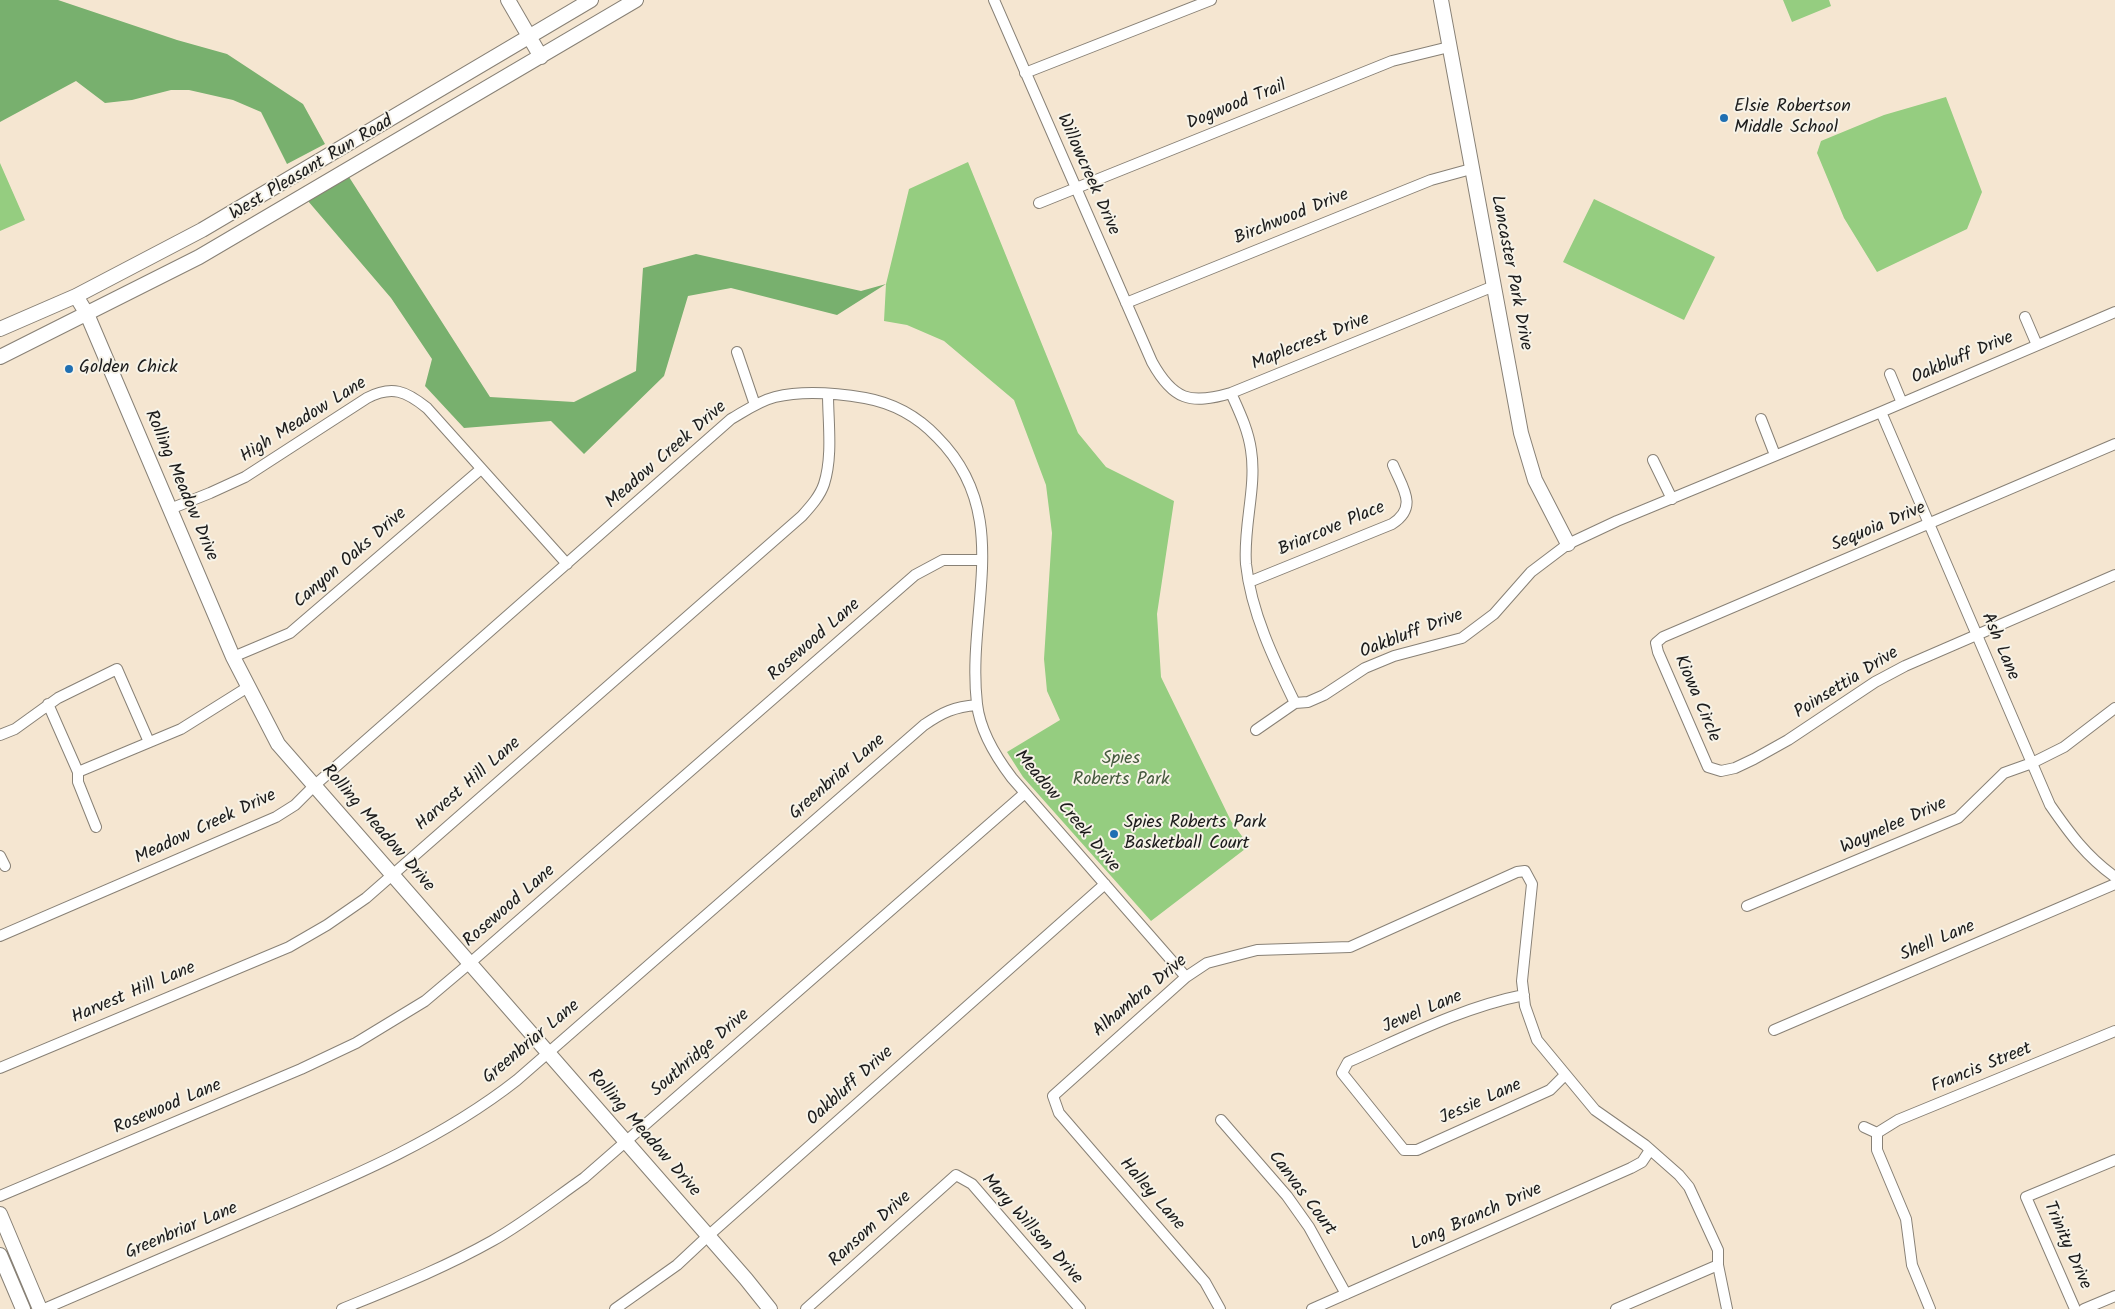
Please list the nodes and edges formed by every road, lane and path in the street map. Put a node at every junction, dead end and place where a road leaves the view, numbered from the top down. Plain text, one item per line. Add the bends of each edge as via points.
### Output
1 (508, 0) edge
2 (591, 0) edge
3 (636, 0) edge
4 (994, 0) edge
5 (1211, 0) edge
6 (1441, 0) edge
7 (529, 36) junction
8 (1449, 47) junction
9 (542, 57) junction
10 (1025, 74) junction
11 (388, 119) junction
12 (399, 139) junction
13 (1471, 169) junction
14 (1075, 188) junction
15 (1039, 203) dead end
16 (1494, 286) junction
17 (76, 296) junction
18 (1126, 303) junction
19 (2115, 312) edge
20 (87, 314) junction
21 (2025, 317) dead end
22 (0, 329) edge
23 (2037, 345) junction
24 (737, 352) dead end
25 (0, 357) edge
26 (1152, 362) joint
27 (1890, 374) dead end
28 (1231, 393) junction
29 (828, 394) junction
30 (1902, 403) junction
31 (755, 405) junction
32 (1881, 412) junction
33 (1761, 419) dead end
34 (2115, 444) edge
35 (1776, 455) junction
36 (1653, 460) dead end
37 (1392, 464) dead end
38 (481, 469) junction
39 (1672, 499) junction
40 (170, 509) junction
41 (1928, 524) junction
42 (1568, 544) junction
43 (982, 560) junction
44 (567, 564) junction
45 (2115, 575) edge
46 (1249, 582) junction
47 (1976, 634) junction
48 (1656, 643) joint
49 (233, 657) junction
50 (248, 687) junction
51 (1295, 703) junction
52 (48, 704) junction
53 (977, 705) junction
54 (2115, 708) edge
55 (1256, 730) dead end
56 (0, 735) edge
57 (149, 742) junction
58 (2032, 763) junction
59 (1708, 767) joint
60 (78, 772) junction
61 (315, 785) junction
62 (1025, 793) junction
63 (96, 827) dead end
64 (0, 856) edge
65 (5, 866) dead end
66 (391, 874) junction
67 (2115, 877) edge
68 (1105, 884) junction
69 (2115, 884) edge
70 (1747, 906) dead end
71 (0, 936) edge
72 (470, 963) junction
73 (1186, 977) junction
74 (1524, 995) junction
75 (1774, 1030) dead end
76 (2115, 1031) edge
77 (548, 1053) junction
78 (0, 1068) edge
79 (1566, 1075) junction
80 (1055, 1103) joint
81 (1221, 1120) dead end
82 (1864, 1127) dead end
83 (1877, 1133) junction
84 (626, 1142) junction
85 (1404, 1150) joint
86 (1650, 1150) junction
87 (2115, 1160) edge
88 (956, 1175) joint
89 (0, 1196) edge
90 (0, 1214) edge
91 (708, 1236) junction
92 (0, 1255) edge
93 (1718, 1265) junction
94 (1346, 1294) junction
95 (2115, 1296) edge
96 (23, 1309) edge
97 (40, 1309) edge
98 (44, 1309) edge
99 (342, 1309) edge
100 (615, 1309) edge
101 (770, 1309) edge
102 (806, 1309) edge
103 (1080, 1309) edge
104 (1220, 1309) edge
105 (1312, 1309) edge
106 (1616, 1309) edge
107 (1727, 1309) edge
108 (1930, 1309) edge
109 (2075, 1309) edge
110 (2084, 1309) edge

1 - 7 street
2 - 7 street, West Pleasant Run Road
3 - 9 street, West Pleasant Run Road
4 - 10 street, Willowcreek Drive
5 - 10 street
6 - 8 street, Lancaster Park Drive
7 - 9 street
7 - 11 street, West Pleasant Run Road
8 - 13 street, Lancaster Park Drive
8 - 14 street, Dogwood Trail via 1392,61
9 - 12 street, West Pleasant Run Road
10 - 14 street, Willowcreek Drive
11 - 12 street
11 - 17 street, West Pleasant Run Road via 202,230
12 - 20 street, West Pleasant Run Road via 199,257
13 - 16 street, Lancaster Park Drive
13 - 18 street, Birchwood Drive via 1431,180
14 - 15 street, Dogwood Trail
14 - 18 street, Willowcreek Drive
16 - 28 street, Maplecrest Drive
16 - 42 street, Lancaster Park Drive via 1520,433 1535,480
17 - 20 street, Rolling Meadow Drive
17 - 22 street, West Pleasant Run Road
18 - 26 street, Willowcreek Drive
19 - 23 street, Oakbluff Drive
20 - 25 street, West Pleasant Run Road
20 - 40 street, Rolling Meadow Drive
21 - 23 street, Oakbluff Drive
23 - 30 street, Oakbluff Drive
24 - 31 street
26 - 28 street, Maplecrest Drive via 1161,378 1183,397 1196,400
27 - 30 street, Oakbluff Drive
28 - 46 street via 1252,451 1246,562
29 - 31 street, Meadow Creek Drive via 775,397
29 - 43 street, Meadow Creek Drive via 887,403 926,425 946,445 967,475 975,494 981,520
29 - 66 street, Harvest Hill Lane via 828,453 824,484 802,516
30 - 32 street, Oakbluff Drive
31 - 44 street, Meadow Creek Drive via 710,436
32 - 35 street, Oakbluff Drive
32 - 41 street, Ash Lane
33 - 35 street
34 - 41 street, Sequoia Drive
35 - 39 street, Oakbluff Drive
36 - 39 street
37 - 46 street, Briarcove Place via 1406,497 1406,510 1401,518
38 - 40 street, High Meadow Lane via 427,408 413,396 392,390 380,392 244,477
38 - 44 street, High Meadow Lane
38 - 49 street, Canyon Oaks Drive via 290,633
39 - 42 street, Oakbluff Drive
40 - 49 street, Rolling Meadow Drive
41 - 47 street, Ash Lane
41 - 48 street, Sequoia Drive via 1663,637
42 - 51 street, Oakbluff Drive via 1531,572 1494,614 1462,638 1394,656 1365,668 1324,695
43 - 53 street, Meadow Creek Drive
43 - 72 street, Rosewood Lane via 943,560 915,575
44 - 61 street, Meadow Creek Drive
45 - 47 street, Poinsettia Drive
46 - 51 street via 1254,604
47 - 58 street, Ash Lane
47 - 59 street, Poinsettia Drive via 1874,682 1788,740 1735,768 1721,771
48 - 59 street, Kiowa Circle
49 - 50 street, Rolling Meadow Drive
50 - 57 street via 181,729
50 - 61 street, Rolling Meadow Drive via 278,744
51 - 55 street, Oakbluff Drive
52 - 56 street via 15,729
52 - 57 street via 118,669
52 - 60 street
53 - 62 street, Meadow Creek Drive via 992,748
53 - 77 street, Greenbriar Lane via 955,707 924,725
54 - 58 street, Waynelee Drive via 2064,747
57 - 60 street
58 - 67 street, Ash Lane via 2050,805 2068,830 2096,863
58 - 70 street, Waynelee Drive via 2004,773 1958,818
60 - 63 street via 78,782
61 - 66 street, Rolling Meadow Drive
61 - 71 street, Meadow Creek Drive via 295,805 276,817
62 - 68 street, Meadow Creek Drive
62 - 84 street, Southridge Drive
64 - 65 street
66 - 72 street, Rolling Meadow Drive
66 - 78 street, Harvest Hill Lane via 348,911 289,947
68 - 73 street, Meadow Creek Drive
68 - 91 street, Oakbluff Drive
69 - 75 street, Shell Lane
72 - 77 street, Rolling Meadow Drive
72 - 89 street, Rosewood Lane via 425,1001 356,1043
73 - 74 street, Alhambra Drive via 1207,963 1257,950 1350,947 1517,872 1526,871 1532,884 1522,981
73 - 80 street, Alhambra Drive via 1053,1096
74 - 79 street via 1537,1040
74 - 85 street, Jewel Lane via 1464,1012 1348,1062 1342,1073
76 - 83 street, Francis Street via 1898,1120
77 - 84 street, Rolling Meadow Drive
77 - 98 street, Greenbriar Lane via 498,1095 391,1159
79 - 85 street, Jessie Lane via 1550,1090 1417,1150
79 - 86 street via 1594,1110
80 - 104 street, Halley Lane via 1059,1113 1205,1282
81 - 94 street, Canvas Court via 1304,1219
82 - 83 street
83 - 108 street via 1877,1150 1906,1219 1912,1265
84 - 91 street, Rolling Meadow Drive
84 - 99 street, Southridge Drive via 584,1178 494,1240 434,1270
86 - 93 street via 1689,1188 1718,1250
86 - 94 street, Long Branch Drive via 1642,1162 1631,1168
87 - 109 street, Trinity Drive via 2026,1197
88 - 102 street, Ransom Drive
88 - 103 street, Mary Willson Drive via 972,1184
90 - 97 street
91 - 100 street, Oakbluff Drive via 677,1265
91 - 101 street, Rolling Meadow Drive
92 - 96 street
93 - 106 street
93 - 107 street
94 - 105 street, Long Branch Drive
95 - 110 street

